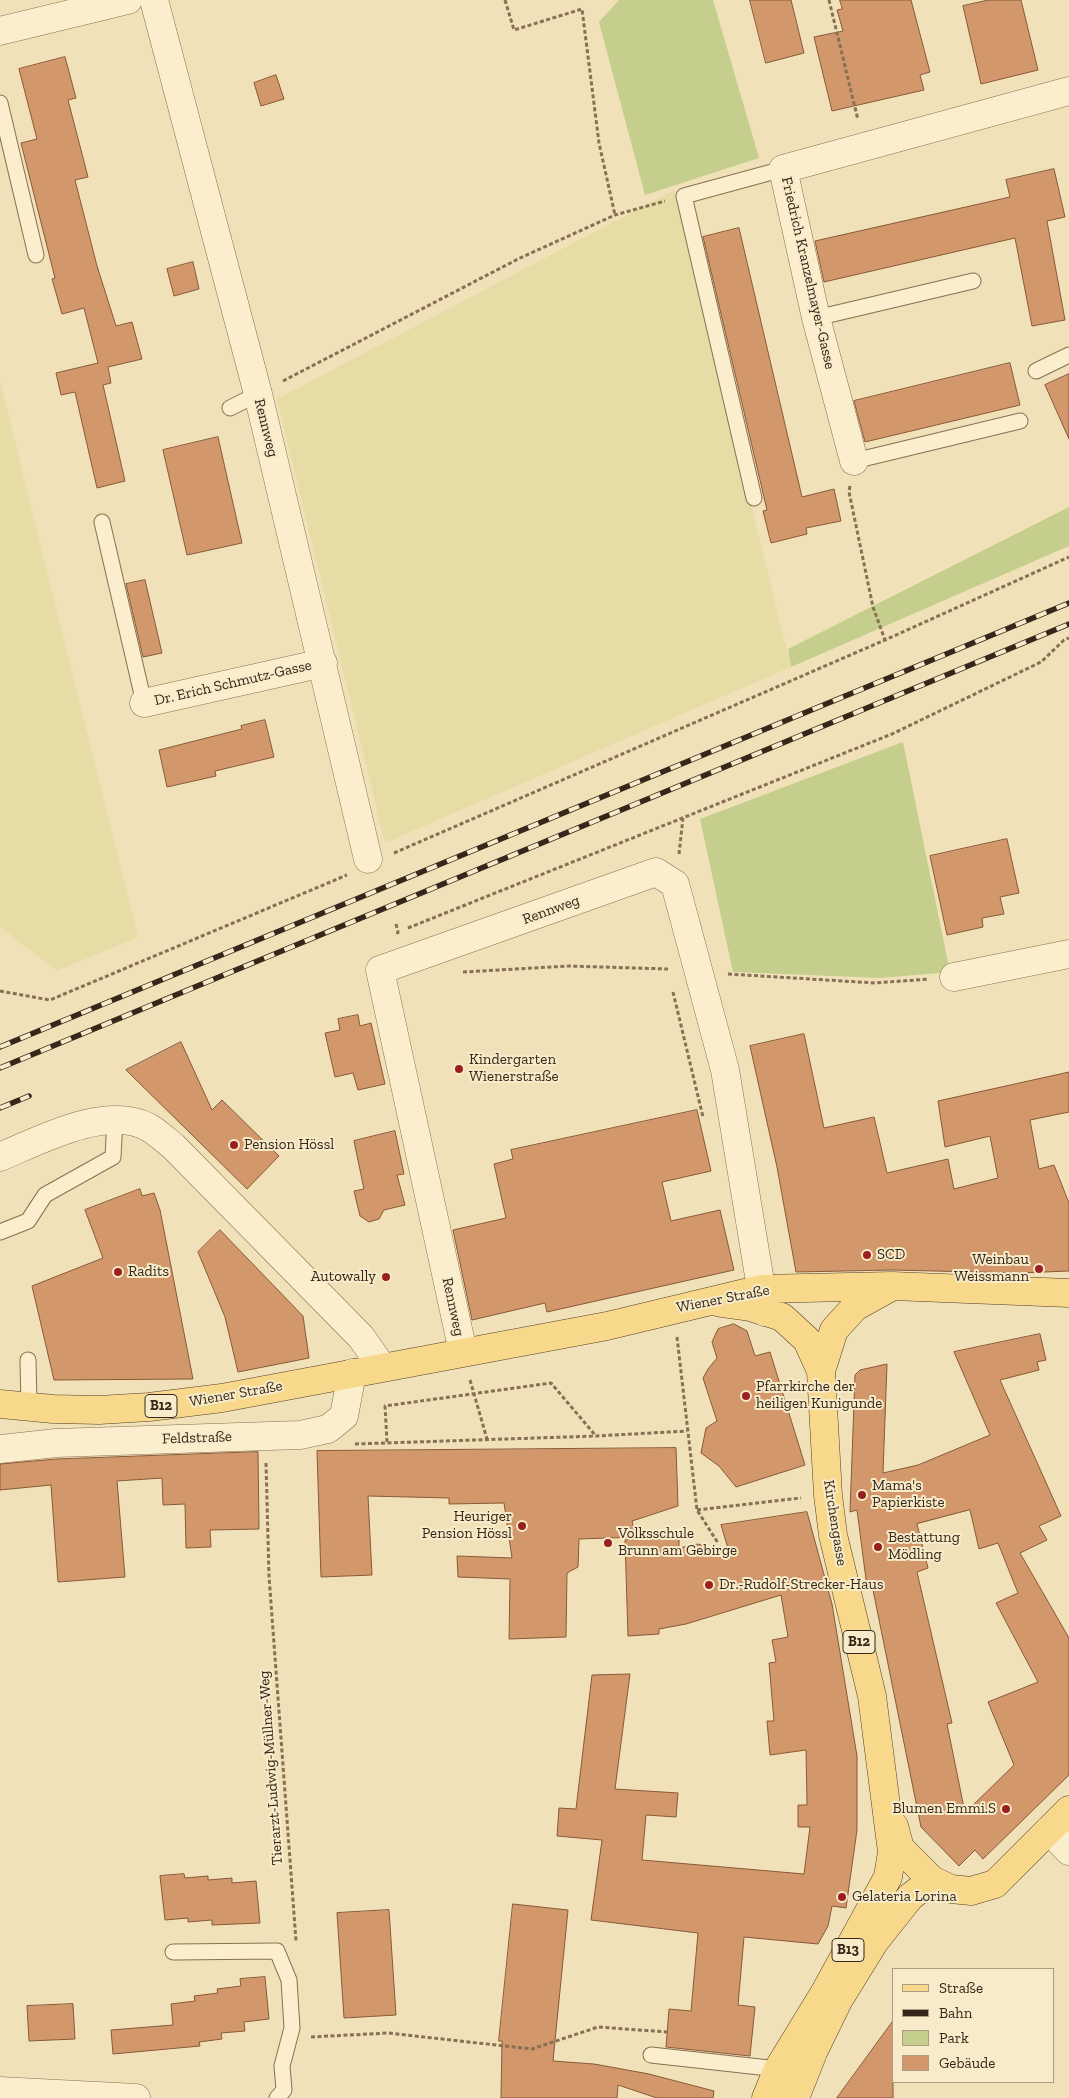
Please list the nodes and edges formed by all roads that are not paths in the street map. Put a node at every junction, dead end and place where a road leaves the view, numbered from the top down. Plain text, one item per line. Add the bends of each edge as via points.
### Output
1 (128, 0) edge
2 (154, 0) edge
3 (0, 30) edge
4 (1069, 91) edge
5 (0, 103) edge
6 (783, 169) junction
7 (36, 255) dead end
8 (973, 281) dead end
9 (816, 318) junction
10 (1069, 355) edge
11 (1036, 370) dead end
12 (258, 394) junction
13 (230, 408) dead end
14 (1020, 421) dead end
15 (854, 461) joint
16 (754, 498) dead end
17 (102, 522) dead end
18 (322, 663) junction
19 (144, 703) joint
20 (368, 859) road end
21 (1069, 954) edge
22 (954, 977) road end
23 (115, 1118) junction
24 (0, 1157) edge
25 (0, 1232) edge
26 (892, 1286) junction
27 (1069, 1293) edge
28 (763, 1300) junction
29 (708, 1302) joint
30 (463, 1352) junction
31 (28, 1360) dead end
32 (382, 1368) junction
33 (821, 1372) junction
34 (352, 1373) junction
35 (0, 1404) edge
36 (29, 1406) junction
37 (0, 1448) edge
38 (885, 1791) junction
39 (1069, 1810) edge
40 (1049, 1830) junction
41 (1069, 1851) edge
42 (932, 1880) junction
43 (173, 1952) dead end
44 (651, 2055) dead end
45 (778, 2069) junction
46 (0, 2091) edge
47 (136, 2098) edge
48 (277, 2098) edge
49 (766, 2098) edge
50 (795, 2098) edge

1 - 3 street
2 - 12 street, Rennweg
4 - 6 street, Friedrich Kranzelmayer-Gasse
5 - 7 lane
6 - 9 street, Friedrich Kranzelmayer-Gasse
6 - 16 lane via 684,196
8 - 9 lane
9 - 15 street, Friedrich Kranzelmayer-Gasse
10 - 11 lane
12 - 13 lane
12 - 18 street, Rennweg
14 - 15 lane
17 - 19 lane
18 - 19 street, Dr. Erich Schmutz-Gasse
18 - 20 street, Rennweg
21 - 22 street
23 - 24 street via 91,1122
23 - 25 lane via 113,1157 45,1195 28,1221
23 - 32 street via 147,1126 173,1146 360,1336
26 - 27 main road, Wiener Straße / B12
26 - 28 main road, Wiener Straße / B12
26 - 33 main road, Kirchengasse / B12 via 855,1307 834,1330
28 - 29 main road, Kirchengasse / B12 via 750,1307
28 - 30 street, Rennweg via 726,1070 675,884 656,872 380,970
28 - 33 main road, Kirchengasse / B12 via 808,1340
29 - 30 main road, Wiener Straße / B12 via 607,1326
30 - 32 main road, Wiener Straße / B12
31 - 36 lane
32 - 34 main road, Wiener Straße / B12
33 - 38 main road, Kirchengasse / B12 via 833,1535 872,1696
34 - 36 main road, Wiener Straße / B12 via 222,1398 149,1407 98,1410
34 - 37 street, Feldstraße via 344,1416 328,1429 300,1435 56,1443
35 - 36 main road, Wiener Straße / B12
38 - 42 main road, B12 via 900,1848
38 - 45 main road, B13 via 892,1852 888,1877 825,1992
39 - 40 main road, B12
40 - 41 street
40 - 42 main road, B12 via 996,1884 971,1891 951,1889
42 - 50 main road, B13 via 910,1896 875,1941 830,2017
43 - 48 lane via 277,1952 289,1980 292,2028 282,2066 284,2090
44 - 45 lane
45 - 49 main road, B13
46 - 47 street

